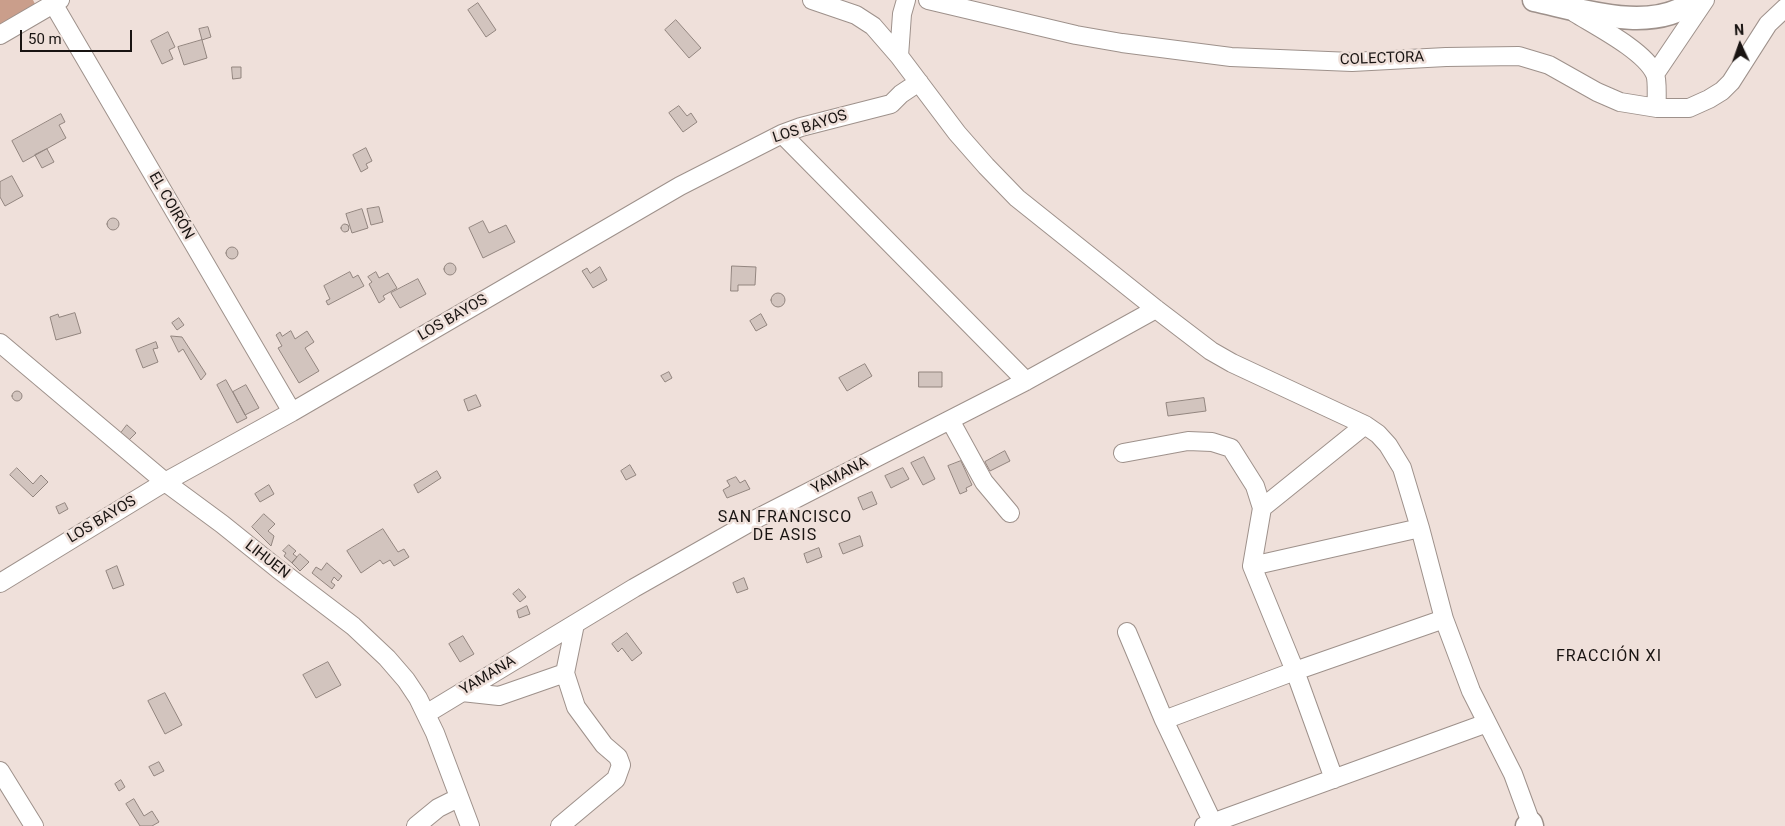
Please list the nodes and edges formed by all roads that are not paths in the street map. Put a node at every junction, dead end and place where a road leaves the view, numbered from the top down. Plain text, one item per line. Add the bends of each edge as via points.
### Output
1 (812, 0) edge
2 (906, 0) edge
3 (928, 0) edge
4 (1534, 0) edge
5 (1695, 0) edge
6 (1705, 0) edge
7 (55, 1) edge
8 (1562, 3) edge
9 (1785, 8) edge
10 (0, 35) edge
11 (899, 56) junction
12 (1655, 74) junction
13 (919, 82) junction
14 (1657, 108) junction
15 (782, 134) junction
16 (1156, 309) junction
17 (0, 342) edge
18 (1026, 381) junction
19 (292, 412) junction
20 (950, 420) junction
21 (1365, 425) junction
22 (1123, 453) dead end
23 (165, 482) junction
24 (1262, 508) junction
25 (1010, 513) dead end
26 (1420, 528) junction
27 (1252, 566) junction
28 (0, 583) edge
29 (1444, 619) junction
30 (575, 624) junction
31 (1127, 632) dead end
32 (1295, 671) junction
33 (565, 673) junction
34 (462, 692) junction
35 (426, 714) junction
36 (1164, 720) junction
37 (1487, 723) junction
38 (0, 771) edge
39 (1334, 779) junction
40 (458, 798) junction
41 (1208, 824) edge
42 (1530, 825) edge
43 (34, 826) edge
44 (416, 826) edge
45 (470, 826) edge
46 (560, 826) edge

1 - 11 street via 856,15 874,26
2 - 11 street
3 - 14 street, COLECTORA via 1076,35 1231,57 1352,62 1519,56 1549,65 1620,102
4 - 8 street
5 - 8 street via 1686,7 1650,18 1628,18
6 - 12 street
7 - 10 street
7 - 19 street, EL COIRÓN
8 - 12 street via 1631,48
9 - 14 street, COLECTORA via 1768,24 1722,91 1689,108
11 - 13 street
12 - 14 street
13 - 15 street, LOS BAYOS via 892,104
13 - 16 street via 957,133 1017,198
15 - 18 street
15 - 19 street, LOS BAYOS via 680,186
16 - 18 street, YAMANA
16 - 21 street via 1232,363
17 - 23 street, LIHUEN
18 - 20 street, YAMANA
19 - 23 street, LOS BAYOS
20 - 25 street via 984,482
20 - 30 street, YAMANA via 754,520
21 - 24 street
21 - 26 street via 1388,445 1402,468
22 - 24 street via 1188,441 1212,442 1230,448 1255,486
23 - 28 street, LOS BAYOS
23 - 35 street, LIHUEN via 353,626 406,680
24 - 27 street
26 - 27 street
26 - 29 street
27 - 32 street
29 - 32 street
29 - 37 street via 1471,691
30 - 33 street
30 - 34 street, YAMANA
31 - 36 street
32 - 36 street
32 - 39 street
33 - 34 street via 499,696
33 - 46 street via 576,707 604,745 618,757 621,765 616,779
34 - 35 street, YAMANA
35 - 40 street, LIHUEN
36 - 41 street
37 - 39 street
37 - 42 street via 1513,774
38 - 43 street
39 - 41 street
40 - 44 street via 438,808
40 - 45 street, LIHUEN

